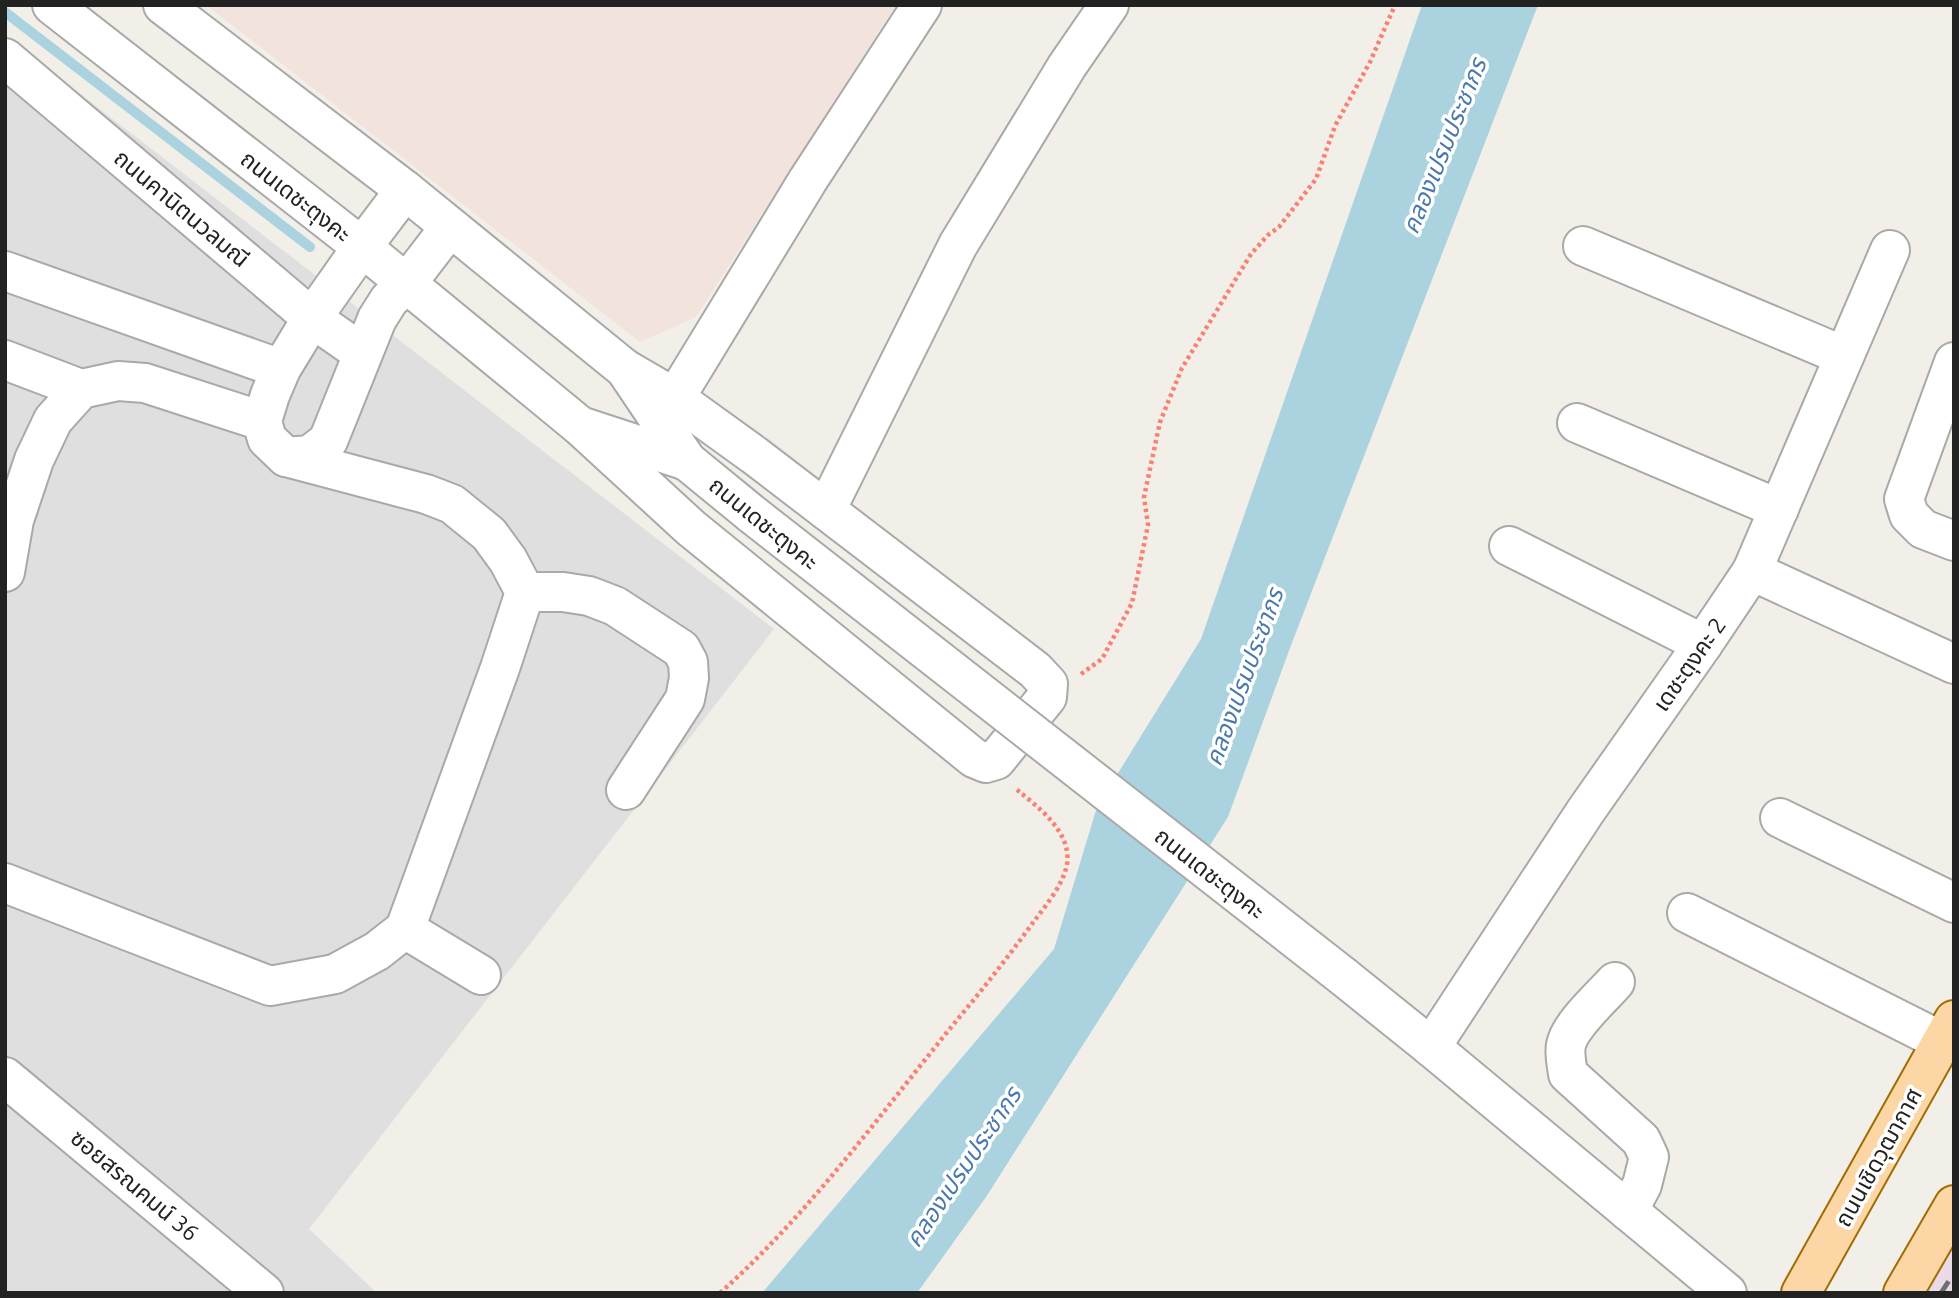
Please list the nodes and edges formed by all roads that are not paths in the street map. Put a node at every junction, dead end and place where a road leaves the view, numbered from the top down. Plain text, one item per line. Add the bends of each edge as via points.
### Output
1 (52, 5) edge
2 (163, 5) edge
3 (922, 5) edge
4 (1109, 5) edge
5 (5, 58) edge
6 (405, 191) junction
7 (450, 227) junction
8 (1583, 246) dead end
9 (1890, 250) dead end
10 (5, 271) edge
11 (338, 281) junction
12 (384, 314) junction
13 (1844, 356) junction
14 (5, 360) edge
15 (281, 369) junction
16 (625, 369) junction
17 (1950, 385) edge
18 (80, 390) junction
19 (676, 398) junction
20 (262, 421) junction
21 (1577, 423) dead end
22 (580, 426) junction
23 (20, 454) edge
24 (286, 457) junction
25 (687, 461) junction
26 (1779, 509) junction
27 (826, 510) junction
28 (9, 518) edge
29 (1954, 541) edge
30 (1509, 546) dead end
31 (6, 569) edge
32 (1752, 571) junction
33 (525, 592) junction
34 (1703, 644) junction
35 (1954, 664) edge
36 (626, 790) dead end
37 (1780, 818) dead end
38 (5, 883) edge
39 (1954, 903) edge
40 (1687, 913) dead end
41 (405, 929) junction
42 (481, 975) dead end
43 (1615, 982) dead end
44 (1948, 1031) edge
45 (1431, 1047) junction
46 (5, 1077) edge
47 (1954, 1205) edge
48 (1628, 1211) junction
49 (264, 1293) edge
50 (1727, 1293) edge
51 (1801, 1293) edge
52 (1903, 1293) edge

1 - 11 street, ถนนเดชะตุงคะ
2 - 6 street, ถนนเดชะตุงคะ
3 - 19 street via 808,180
4 - 27 street via 958,245
5 - 11 street, ถนนคานิตนวลมณี
6 - 7 street, ถนนเดชะตุงคะ
6 - 11 street
7 - 12 street
7 - 16 street, ถนนเดชะตุงคะ
8 - 13 street
9 - 13 street, เดชะตุงคะ 2
10 - 15 street
11 - 12 street, ถนนเดชะตุงคะ
11 - 12 street, ถนนคานิตนวลมณี
11 - 15 street
12 - 22 street, ถนนเดชะตุงคะ
12 - 24 street via 328,441 310,455
13 - 26 street, เดชะตุงคะ 2
14 - 18 street
15 - 20 street
16 - 19 street
16 - 25 street, ถนนเดชะตุงคะ
17 - 29 street via 1904,499 1909,515 1923,529
18 - 20 street via 118,382 145,383
18 - 23 street
19 - 27 street
20 - 24 street via 267,439
21 - 26 street
22 - 25 street, ถนนเดชะตุงคะ
22 - 27 street via 691,528 974,758 986,763 996,760 1047,697 1048,684
23 - 28 street
24 - 33 street via 452,504 489,534
25 - 45 street, ถนนเดชะตุงคะ, bridge
26 - 32 street, เดชะตุงคะ 2
28 - 31 street
30 - 34 street
32 - 34 street, เดชะตุงคะ 2
32 - 35 street
33 - 36 street via 589,596 615,606 681,649 688,662 685,699
33 - 41 street
34 - 45 street, เดชะตุงคะ 2 via 1585,812
37 - 39 street
38 - 41 street via 270,986 335,974
40 - 44 street
41 - 42 street
43 - 48 street via 1573,1029 1565,1054 1568,1074 1641,1140 1649,1157 1642,1185
44 - 51 main road, ถนนเชิดวุฒากาศ
45 - 48 street, ถนนเดชะตุงคะ
46 - 49 street, ซอยสรณคมน์ 36
47 - 52 main road
48 - 50 street, ถนนเดชะตุงคะ

